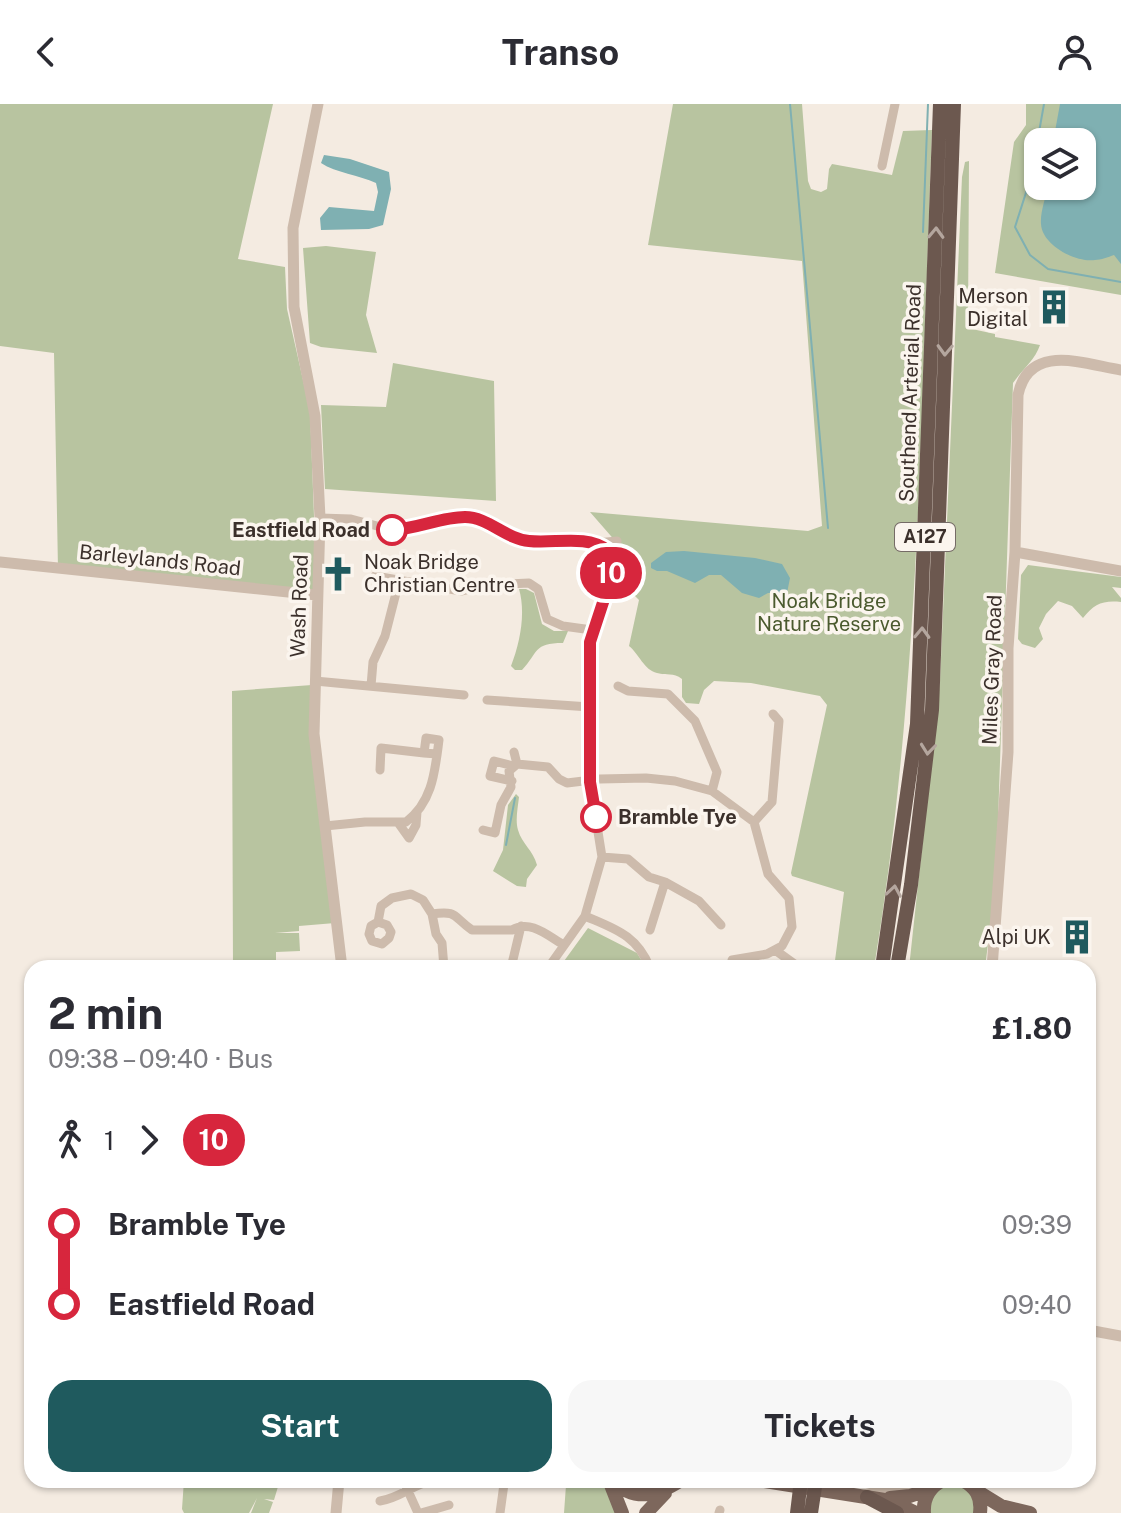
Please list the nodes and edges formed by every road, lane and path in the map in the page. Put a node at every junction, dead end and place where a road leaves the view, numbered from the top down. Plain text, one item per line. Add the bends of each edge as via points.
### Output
1 (318, 104) edge
2 (895, 104) edge
3 (940, 104) edge
4 (954, 104) edge
5 (882, 166) dead end
6 (1121, 370) edge
7 (320, 518) junction
8 (617, 541) dead end
9 (594, 542) junction
10 (1015, 552) junction
11 (0, 562) edge
12 (1121, 571) edge
13 (375, 576) dead end
14 (397, 589) dead end
15 (317, 595) junction
16 (592, 630) junction
17 (315, 681) junction
18 (371, 686) junction
19 (618, 686) dead end
20 (464, 695) dead end
21 (487, 700) dead end
22 (590, 707) junction
23 (773, 714) dead end
24 (514, 752) dead end
25 (515, 765) junction
26 (380, 770) dead end
27 (512, 781) junction
28 (590, 782) junction
29 (712, 791) junction
30 (418, 809) junction
31 (754, 822) junction
32 (399, 824) junction
33 (325, 826) junction
34 (483, 830) dead end
35 (602, 857) junction
36 (665, 882) junction
37 (432, 914) junction
38 (585, 916) junction
39 (378, 922) dead end
40 (721, 925) dead end
41 (521, 926) junction
42 (650, 930) dead end
43 (564, 945) junction
44 (775, 950) junction
45 (341, 960) edge
46 (443, 960) edge
47 (513, 960) edge
48 (554, 960) edge
49 (646, 960) edge
50 (732, 960) dead end
51 (789, 960) edge
52 (883, 960) edge
53 (898, 960) edge
54 (993, 960) edge
55 (1096, 1331) edge
56 (1121, 1336) edge
57 (338, 1488) edge
58 (404, 1488) edge
59 (407, 1488) edge
60 (503, 1488) edge
61 (613, 1488) edge
62 (622, 1488) edge
63 (667, 1488) edge
64 (670, 1488) edge
65 (802, 1488) edge
66 (808, 1488) edge
67 (813, 1488) edge
68 (924, 1488) edge
69 (930, 1488) edge
70 (971, 1488) edge
71 (974, 1488) edge
72 (868, 1498) junction
73 (380, 1501) dead end
74 (449, 1505) dead end
75 (805, 1512) edge
76 (336, 1513) edge
77 (419, 1513) edge
78 (500, 1513) edge
79 (622, 1513) edge
80 (646, 1513) edge
81 (897, 1513) edge
82 (916, 1513) edge
83 (924, 1513) edge
84 (980, 1513) edge
85 (1030, 1513) edge

1 - 7 street, Wash Road via 293,228 294,307 315,416
2 - 5 street
52 -> 3 highway, Southend Arterial Road / A127 via 917,724
4 -> 53 highway, Southend Arterial Road / A127 via 932,710
6 - 10 street, Miles Gray Road via 1058,360 1034,366 1026,374 1018,395
7 - 9 street via 351,519 392,530 477,518 525,541
7 - 15 street, Wash Road
8 - 9 street
9 - 16 street via 610,555 611,578
10 - 12 street
10 - 54 street, Miles Gray Road
11 - 15 street, Barleylands Road
13 - 16 street via 461,591 529,583 538,589 547,619
14 - 18 street via 385,636 376,646
15 - 17 street, Wash Road
16 - 22 street
17 - 18 street
17 - 33 street, Wash Road via 314,734
18 - 20 street
19 - 29 street via 668,694 695,721 717,772
21 - 22 street
22 - 28 street
23 - 31 street via 779,721 772,802
24 - 25 street
25 - 27 street via 509,771
25 - 27 street via 494,761 490,776
25 - 28 street via 548,767 567,783
26 - 30 street via 381,748 424,753 426,738 439,740 433,785
27 - 34 street via 495,833
28 - 29 street via 662,778
28 - 35 street
29 - 31 street
30 - 32 street
30 - 32 street via 410,843
31 - 44 street via 768,874 789,898 792,927
32 - 33 street
33 - 45 street, Wash Road
35 - 36 street via 628,859 649,877
35 - 38 street
36 - 40 street via 699,901
36 - 42 street
37 - 39 street via 411,894 385,901
37 - 41 street via 456,914 472,930
37 - 46 street
38 - 43 street
38 - 49 street via 626,935
41 - 43 street
41 - 47 street
43 - 48 street
44 - 50 street
44 - 51 street
55 - 56 street
57 - 76 street
58 - 73 street via 394,1499
59 - 77 street
60 - 78 street
61 - 79 main road
62 - 63 main road via 644,1496
64 - 80 main road
65 - 75 highway
66 - 72 main road
67 - 75 highway
68 - 72 main road via 910,1496
69 - 83 main road
70 - 84 main road via 981,1503
71 - 85 main road via 1001,1506
72 - 81 highway
72 - 82 main road
74 - 77 street

